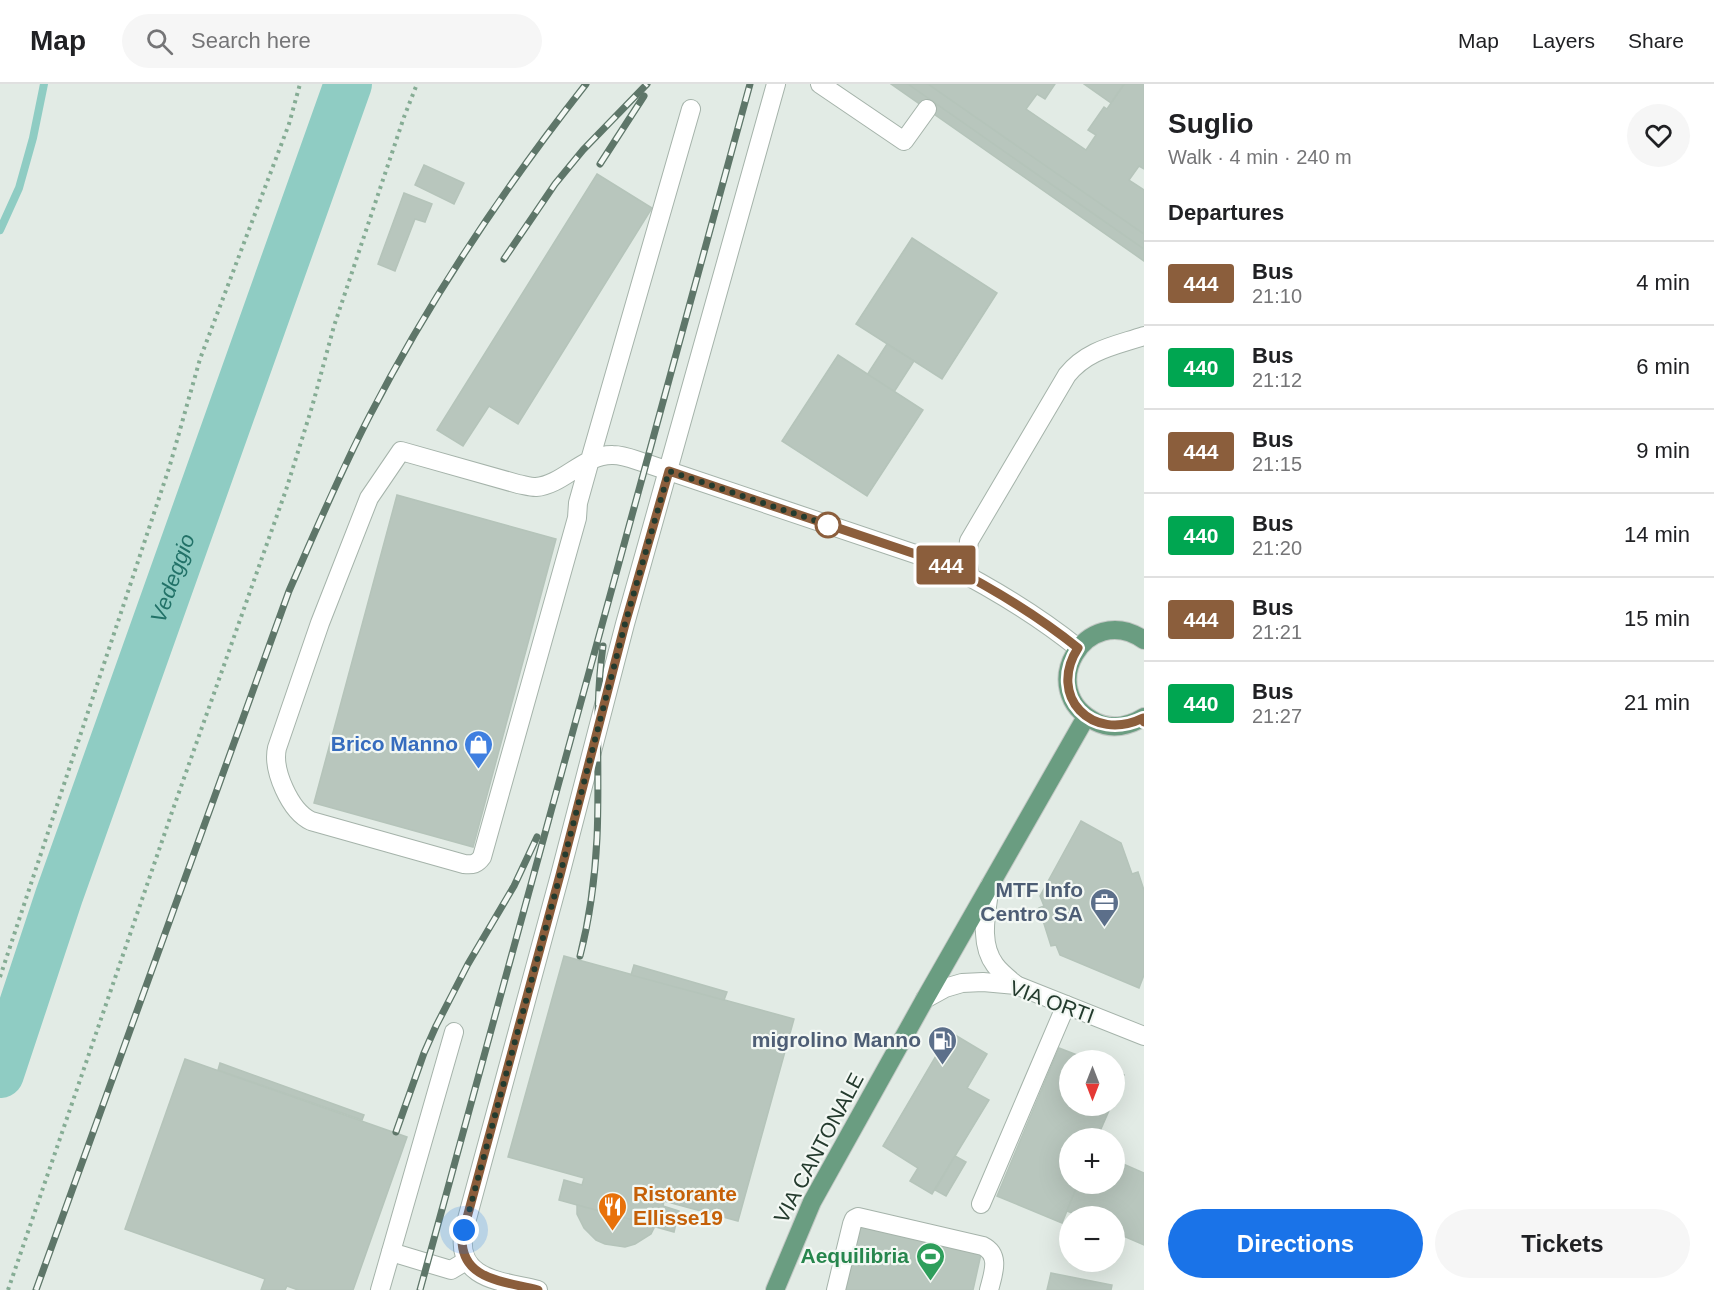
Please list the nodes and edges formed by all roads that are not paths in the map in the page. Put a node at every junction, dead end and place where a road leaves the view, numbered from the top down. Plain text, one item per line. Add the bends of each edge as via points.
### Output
1 (776, 84) edge
2 (820, 84) edge
3 (691, 109) dead end
4 (927, 109) dead end
5 (1144, 336) edge
6 (590, 460) junction
7 (669, 471) junction
8 (970, 577) junction
9 (1141, 634) edge
10 (1078, 648) junction
11 (1086, 717) junction
12 (1144, 719) edge
13 (990, 885) junction
14 (1016, 985) junction
15 (925, 999) junction
16 (1066, 1005) junction
17 (454, 1032) dead end
18 (1144, 1036) edge
19 (981, 1204) dead end
20 (391, 1252) junction
21 (466, 1261) junction
22 (380, 1290) edge
23 (538, 1290) edge
24 (775, 1290) edge
25 (836, 1290) edge
26 (989, 1290) edge

1 - 7 street
2 - 4 street via 904,141
3 - 6 street
5 - 8 street via 1084,357 1067,375 969,541
6 - 6 street via 536,487 401,451 369,498 277,748 277,771 302,817 465,864 478,862 577,518
6 - 7 street via 619,456
7 - 8 street via 945,564
7 - 21 street via 464,1230 462,1249
8 - 10 street via 1045,622
9 - 10 main road via 1111,630 1093,636
10 - 11 main road via 1071,658 1067,684 1070,696
11 - 12 main road via 1114,727
11 - 13 main road, VIA CANTONALE
13 - 14 street via 985,938 995,966
13 - 15 main road, VIA CANTONALE
14 - 15 street, VIA ORTI via 962,983
14 - 16 street, VIA ORTI
15 - 24 main road, VIA CANTONALE via 812,1202
16 - 18 street, VIA ORTI
16 - 19 street
17 - 20 street
20 - 21 street via 451,1270
20 - 22 street
21 - 23 street via 479,1274
25 - 26 street via 852,1224 854,1219 863,1217 989,1249 995,1261

